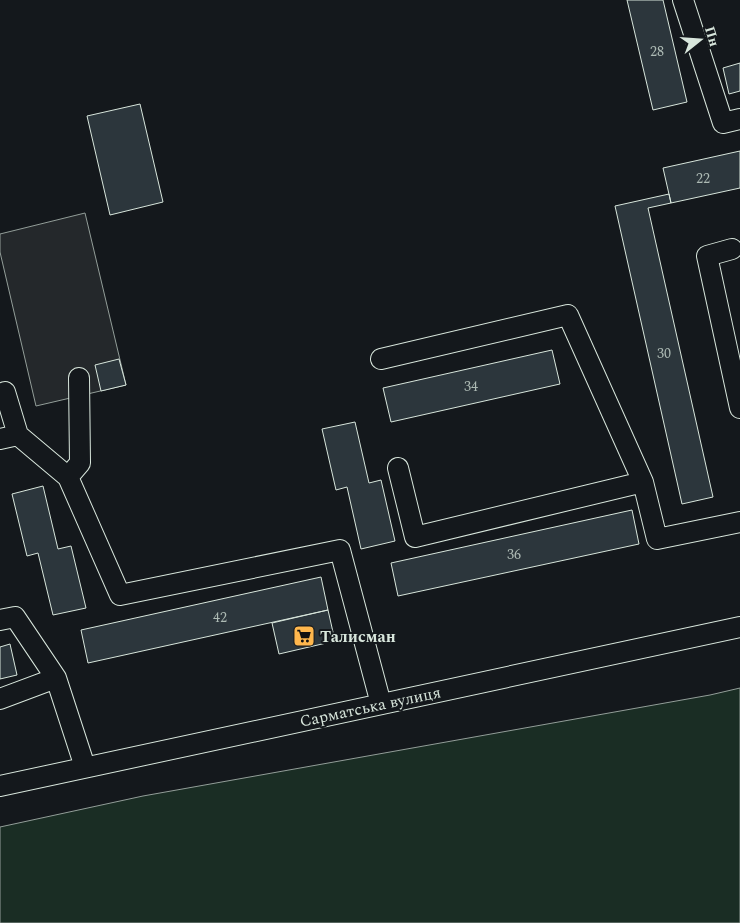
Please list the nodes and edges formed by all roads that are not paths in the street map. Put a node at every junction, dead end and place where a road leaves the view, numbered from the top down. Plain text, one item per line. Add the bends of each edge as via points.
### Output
1 (683, 0) edge
2 (740, 119) edge
3 (732, 248) dead end
4 (381, 359) dead end
5 (79, 378) dead end
6 (5, 392) dead end
7 (740, 408) edge
8 (9, 437) edge
9 (398, 468) dead end
10 (68, 477) junction
11 (643, 482) junction
12 (740, 522) edge
13 (0, 620) edge
14 (740, 627) edge
15 (56, 678) junction
16 (0, 699) edge
17 (381, 704) junction
18 (85, 767) junction
19 (0, 786) edge

1 - 2 street via 723,123
3 - 7 street via 708,256
4 - 11 street via 568,316
5 - 10 street via 80,463
6 - 8 street
8 - 10 street
9 - 11 street via 415,537
10 - 17 street via 120,595 340,550
11 - 12 street via 657,539
13 - 15 street via 15,617
14 - 17 street, Сарматська вулиця
15 - 16 street
15 - 18 street
17 - 18 street, Сарматська вулиця
18 - 19 street, Сарматська вулиця

